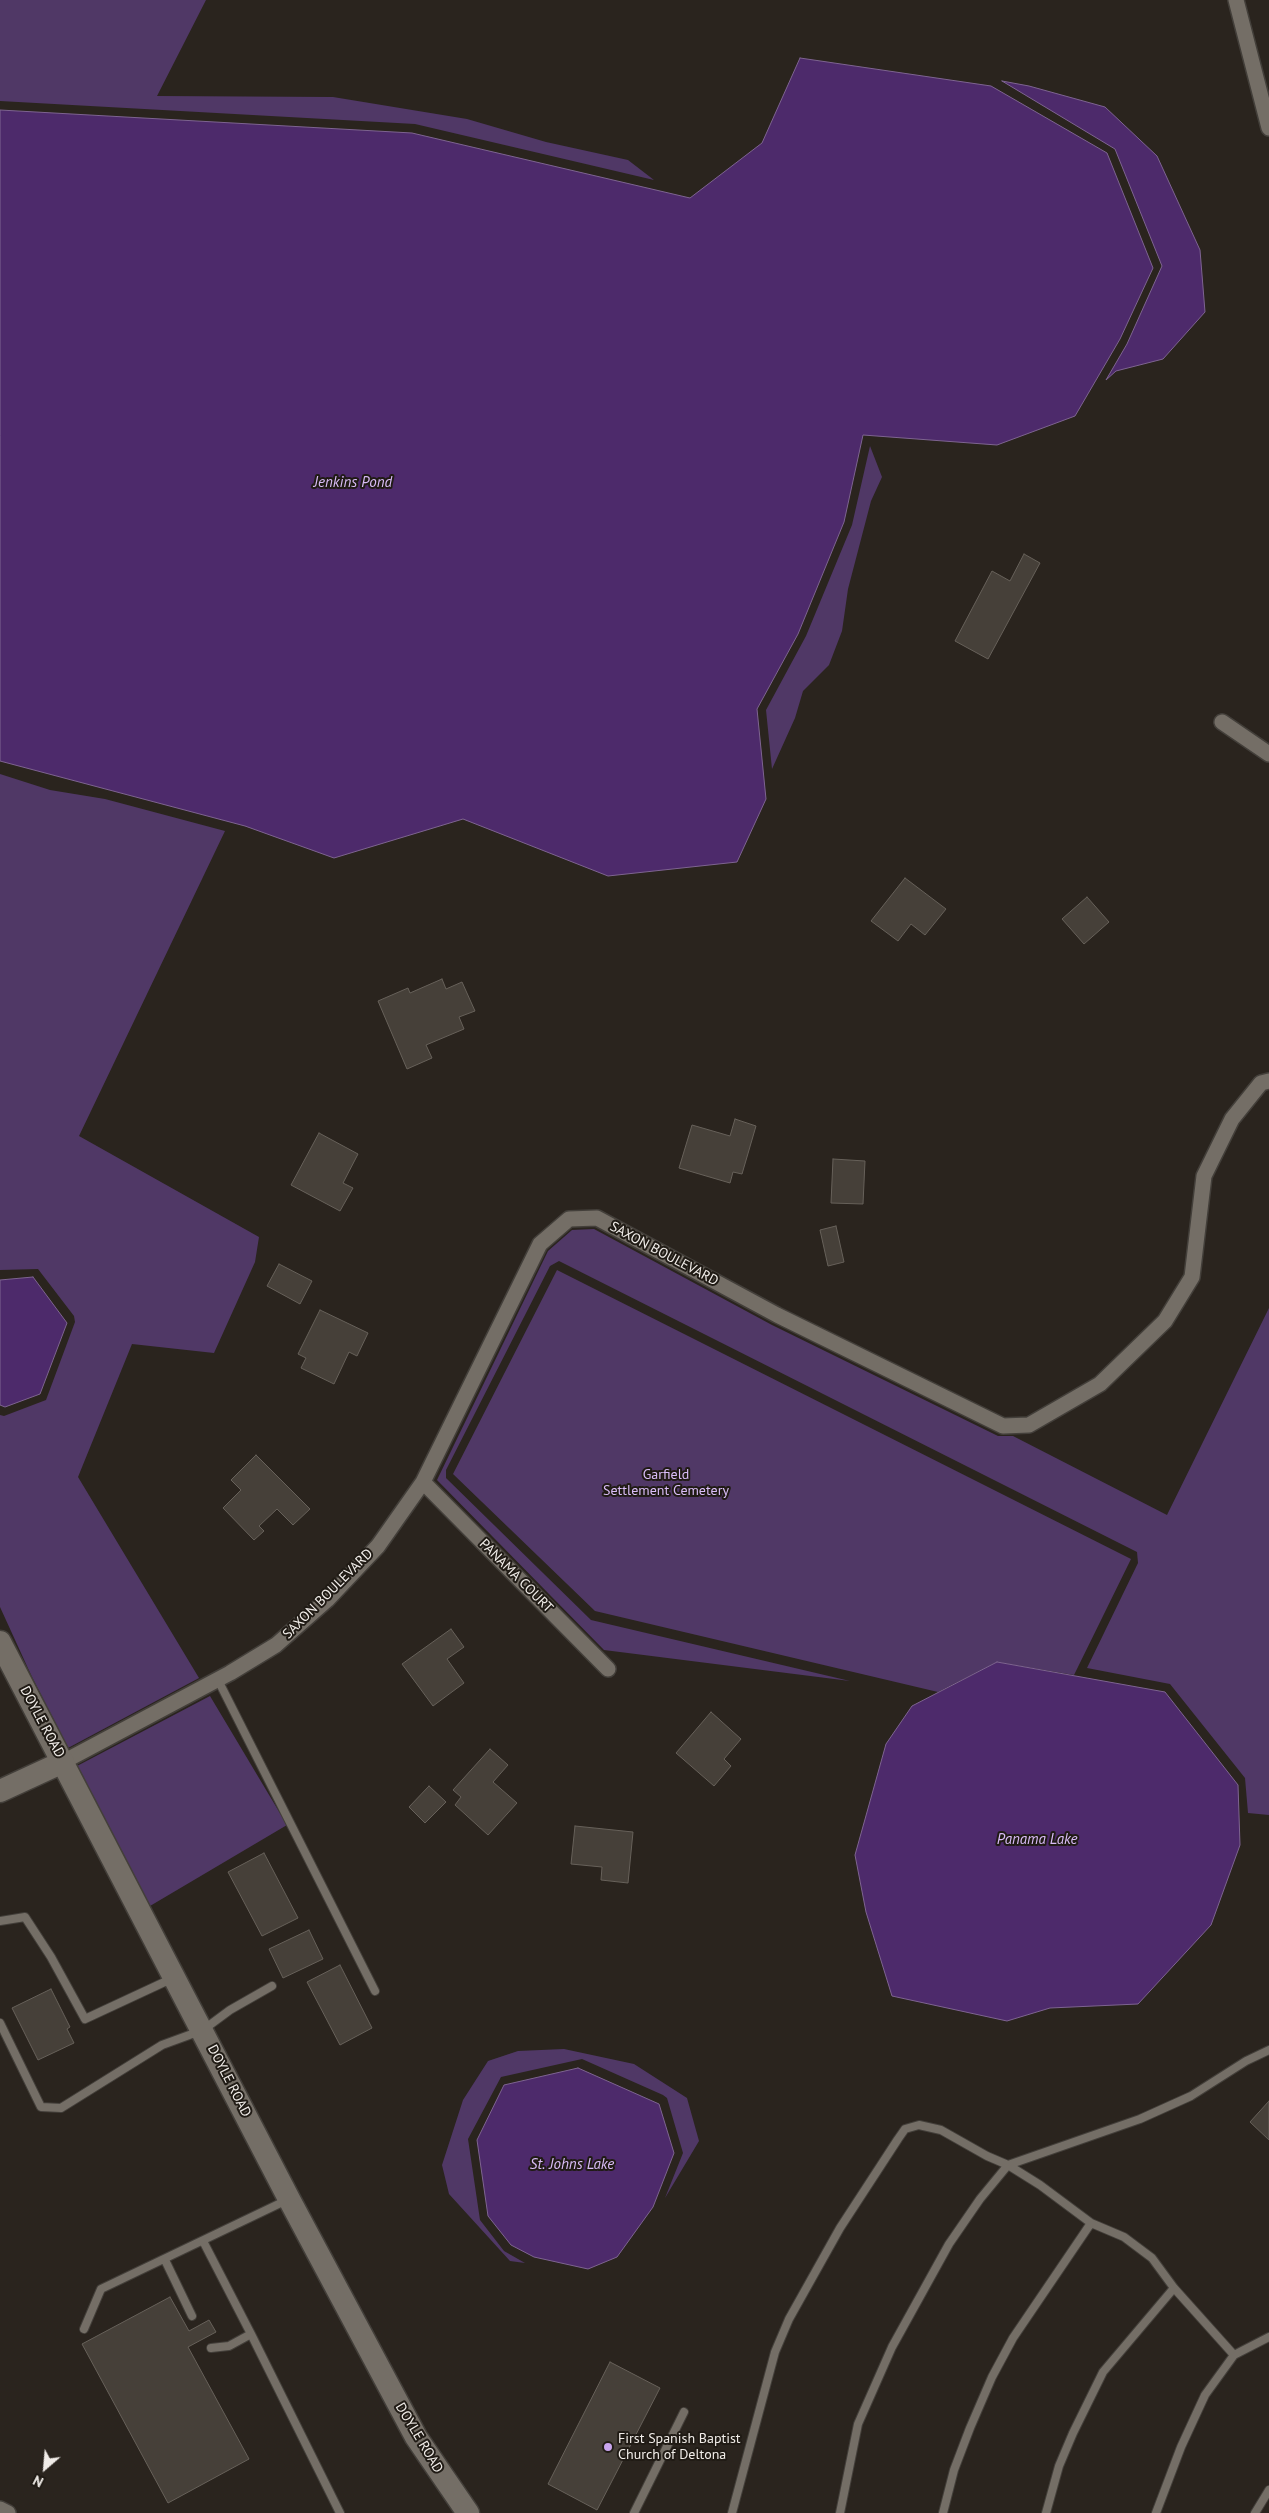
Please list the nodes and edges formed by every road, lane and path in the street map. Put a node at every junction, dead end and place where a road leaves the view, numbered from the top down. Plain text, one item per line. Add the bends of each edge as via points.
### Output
1 (1236, 0) edge
2 (1269, 128) edge
3 (1222, 722) dead end
4 (1269, 754) edge
5 (1269, 1081) edge
6 (423, 1482) junction
7 (0, 1642) edge
8 (608, 1669) dead end
9 (218, 1680) junction
10 (63, 1762) junction
11 (0, 1791) edge
12 (0, 1921) edge
13 (176, 1977) junction
14 (272, 1986) dead end
15 (375, 1991) dead end
16 (0, 2024) edge
17 (203, 2030) junction
18 (1269, 2050) edge
19 (1008, 2165) junction
20 (289, 2199) junction
21 (1091, 2223) junction
22 (203, 2241) junction
23 (165, 2260) junction
24 (1174, 2288) junction
25 (192, 2316) dead end
26 (84, 2328) dead end
27 (250, 2334) junction
28 (1269, 2337) edge
29 (211, 2348) dead end
30 (1234, 2355) junction
31 (684, 2412) dead end
32 (1269, 2490) edge
33 (0, 2509) edge
34 (8, 2513) edge
35 (340, 2513) edge
36 (468, 2513) edge
37 (634, 2513) edge
38 (732, 2513) edge
39 (840, 2513) edge
40 (943, 2513) edge
41 (1046, 2513) edge
42 (1156, 2513) edge
43 (1255, 2513) edge

1 - 2 street
3 - 4 street
5 - 6 street, SAXON BOULEVARD via 1261,1083 1232,1119 1204,1176 1192,1278 1166,1321 1100,1384 1029,1425 1002,1426 777,1315 597,1218 569,1219 540,1244
6 - 8 street, PANAMA COURT
6 - 9 street, SAXON BOULEVARD via 378,1546 327,1600 276,1646
7 - 10 main road, DOYLE ROAD
9 - 10 street, SAXON BOULEVARD
9 - 15 lane
10 - 11 main road, SAXON BOULEVARD
10 - 13 main road, DOYLE ROAD
12 - 13 lane via 26,1917 84,2019
13 - 17 main road, DOYLE ROAD
14 - 17 lane
16 - 17 lane via 41,2107 61,2108 162,2045
17 - 20 main road, DOYLE ROAD
18 - 19 lane via 1191,2096 1140,2119
19 - 21 lane
19 - 38 lane via 941,2130 919,2125 905,2129 840,2228 789,2320 772,2360
19 - 39 lane via 949,2244 892,2347 858,2424
20 - 22 lane
20 - 36 main road, DOYLE ROAD via 416,2437
21 - 24 lane via 1124,2237 1152,2258
21 - 40 lane via 1013,2338 992,2377 960,2454
22 - 23 lane
22 - 27 lane
23 - 25 lane
23 - 26 lane via 101,2289
24 - 30 lane
24 - 41 lane via 1104,2372 1059,2466
27 - 29 lane via 229,2346
27 - 35 lane
28 - 30 lane
30 - 42 lane via 1205,2395
31 - 37 lane
32 - 43 lane
33 - 34 street

